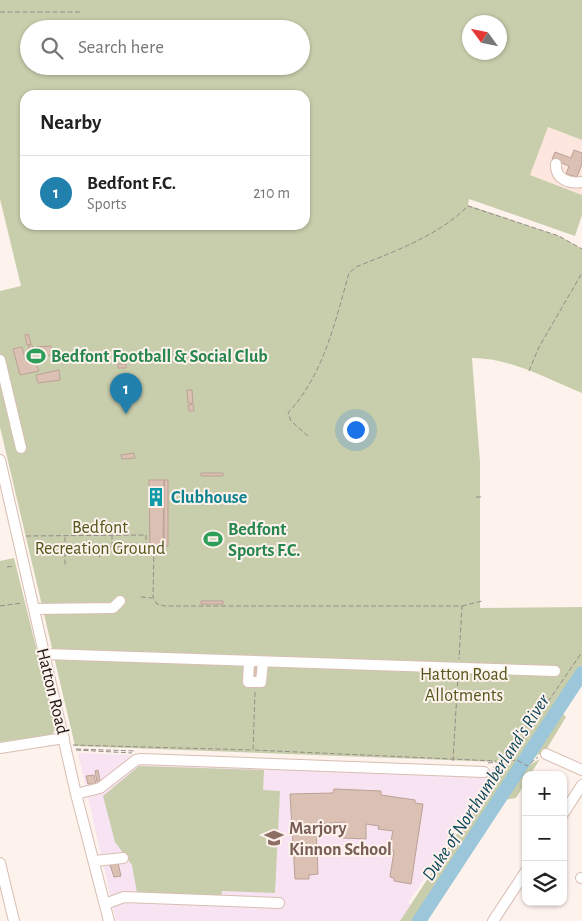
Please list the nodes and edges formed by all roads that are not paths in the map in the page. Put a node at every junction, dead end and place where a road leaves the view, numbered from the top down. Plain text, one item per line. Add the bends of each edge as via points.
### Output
1 (556, 164) dead end
2 (582, 182) edge
3 (1, 368) edge
4 (21, 448) dead end
5 (0, 460) edge
6 (120, 601) dead end
7 (34, 605) junction
8 (45, 654) junction
9 (249, 662) junction
10 (263, 662) junction
11 (555, 671) dead end
12 (65, 742) junction
13 (0, 748) edge
14 (546, 754) road end
15 (582, 770) edge
16 (484, 772) dead end
17 (582, 785) edge
18 (76, 794) junction
19 (567, 808) edge
20 (123, 858) dead end
21 (95, 861) junction
22 (0, 862) edge
23 (522, 877) edge
24 (279, 903) dead end
25 (105, 904) junction
26 (14, 921) edge
27 (109, 921) edge
28 (494, 921) edge

1 - 2 street via 562,179 573,184
3 - 4 street
5 - 7 street, Hatton Road
6 - 7 street via 113,608
7 - 8 street, Hatton Road
8 - 9 street
8 - 12 street, Hatton Road
9 - 10 street
9 - 10 street via 248,682 261,682
10 - 11 street
12 - 13 street
12 - 18 street, Hatton Road
14 - 15 street
16 - 18 street via 141,759 100,788
17 - 19 street
18 - 21 street, Hatton Road
20 - 21 street
21 - 25 street, Hatton Road
22 - 26 street
23 - 28 street
24 - 25 street via 124,898
25 - 27 street, Hatton Road

